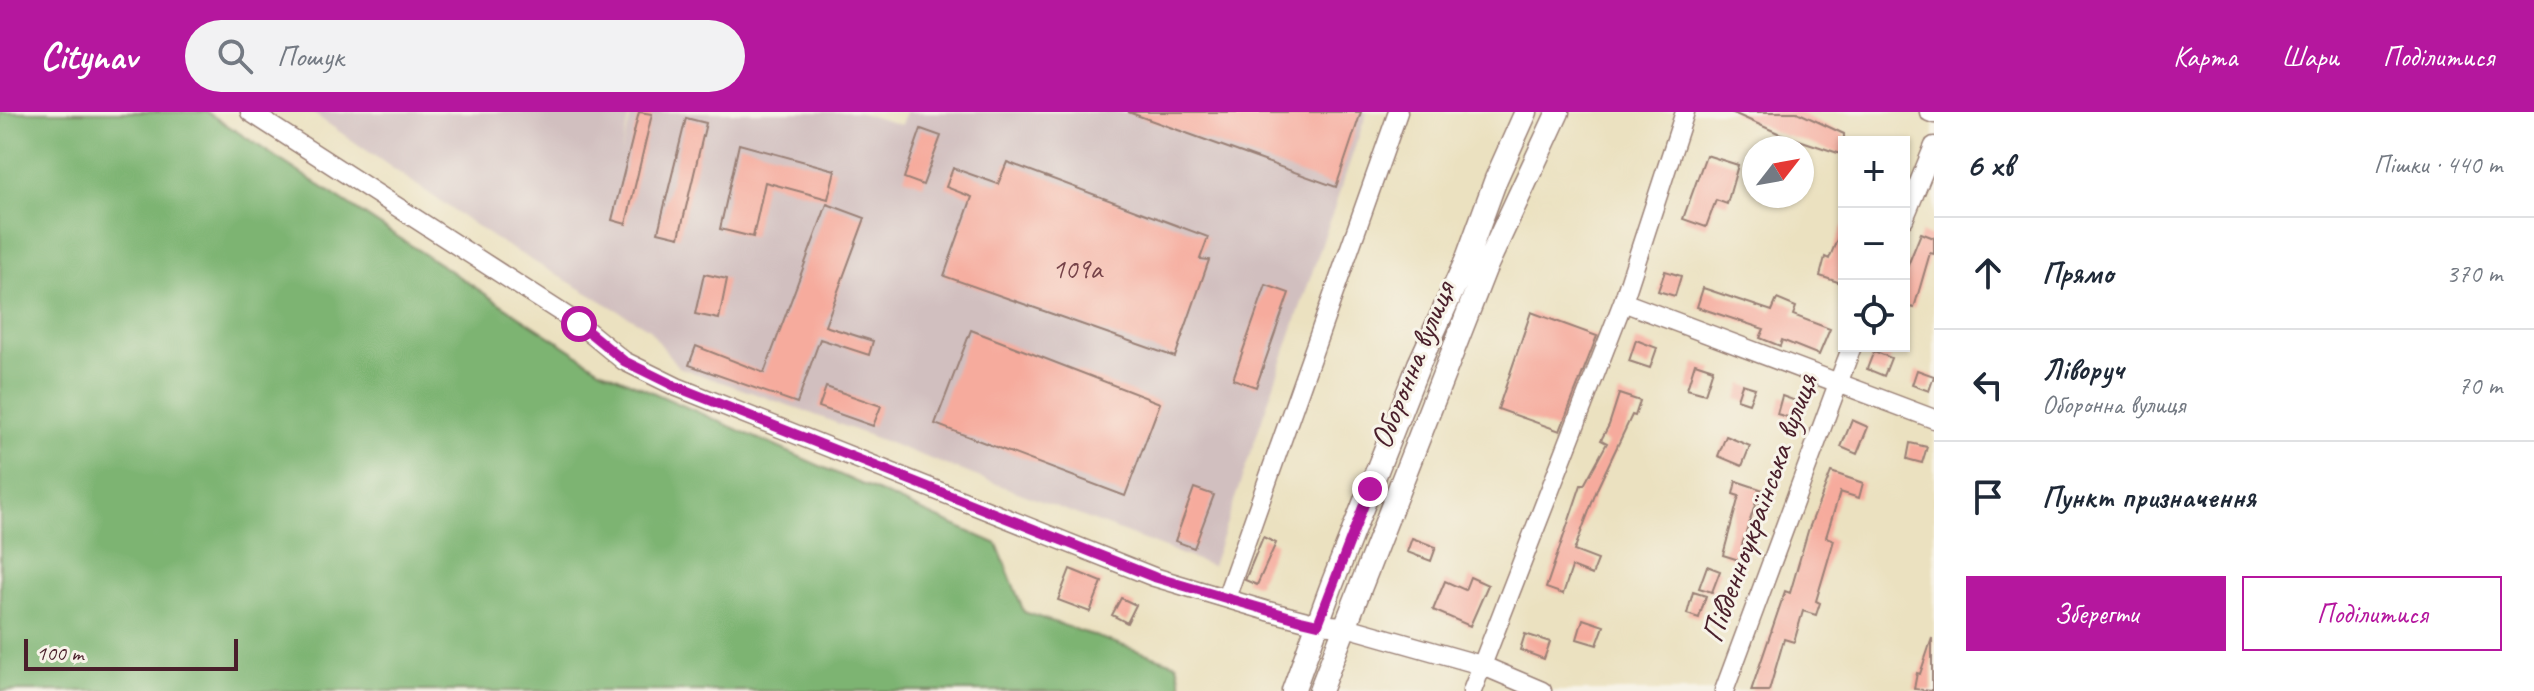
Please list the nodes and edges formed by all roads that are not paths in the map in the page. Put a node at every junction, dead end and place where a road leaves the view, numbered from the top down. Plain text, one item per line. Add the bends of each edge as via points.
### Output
1 (250, 112) edge
2 (1398, 112) edge
3 (1526, 112) edge
4 (1558, 112) edge
5 (1685, 112) edge
6 (1934, 146) edge
7 (1909, 208) edge
8 (1623, 302) junction
9 (1849, 352) edge
10 (1836, 383) junction
11 (1934, 419) edge
12 (1226, 598) junction
13 (1318, 624) junction
14 (1343, 626) junction
15 (1481, 665) junction
16 (1293, 691) edge
17 (1320, 691) edge
18 (1472, 691) edge
19 (1542, 691) edge
20 (1724, 691) edge

1 - 12 street via 647,373 1154,577
2 - 12 street
3 - 13 main road, Оборонна вулиця
4 - 14 main road, Оборонна вулиця via 1485,269
5 - 8 street
6 - 7 street
8 - 10 street
8 - 15 street
9 - 10 street, Південноукраїнська вулиця
10 - 11 street
10 - 20 street, Південноукраїнська вулиця
12 - 13 street
13 - 14 street
13 - 16 main road, Оборонна вулиця
14 - 15 street
14 - 17 main road, Оборонна вулиця
15 - 18 street
15 - 19 street

